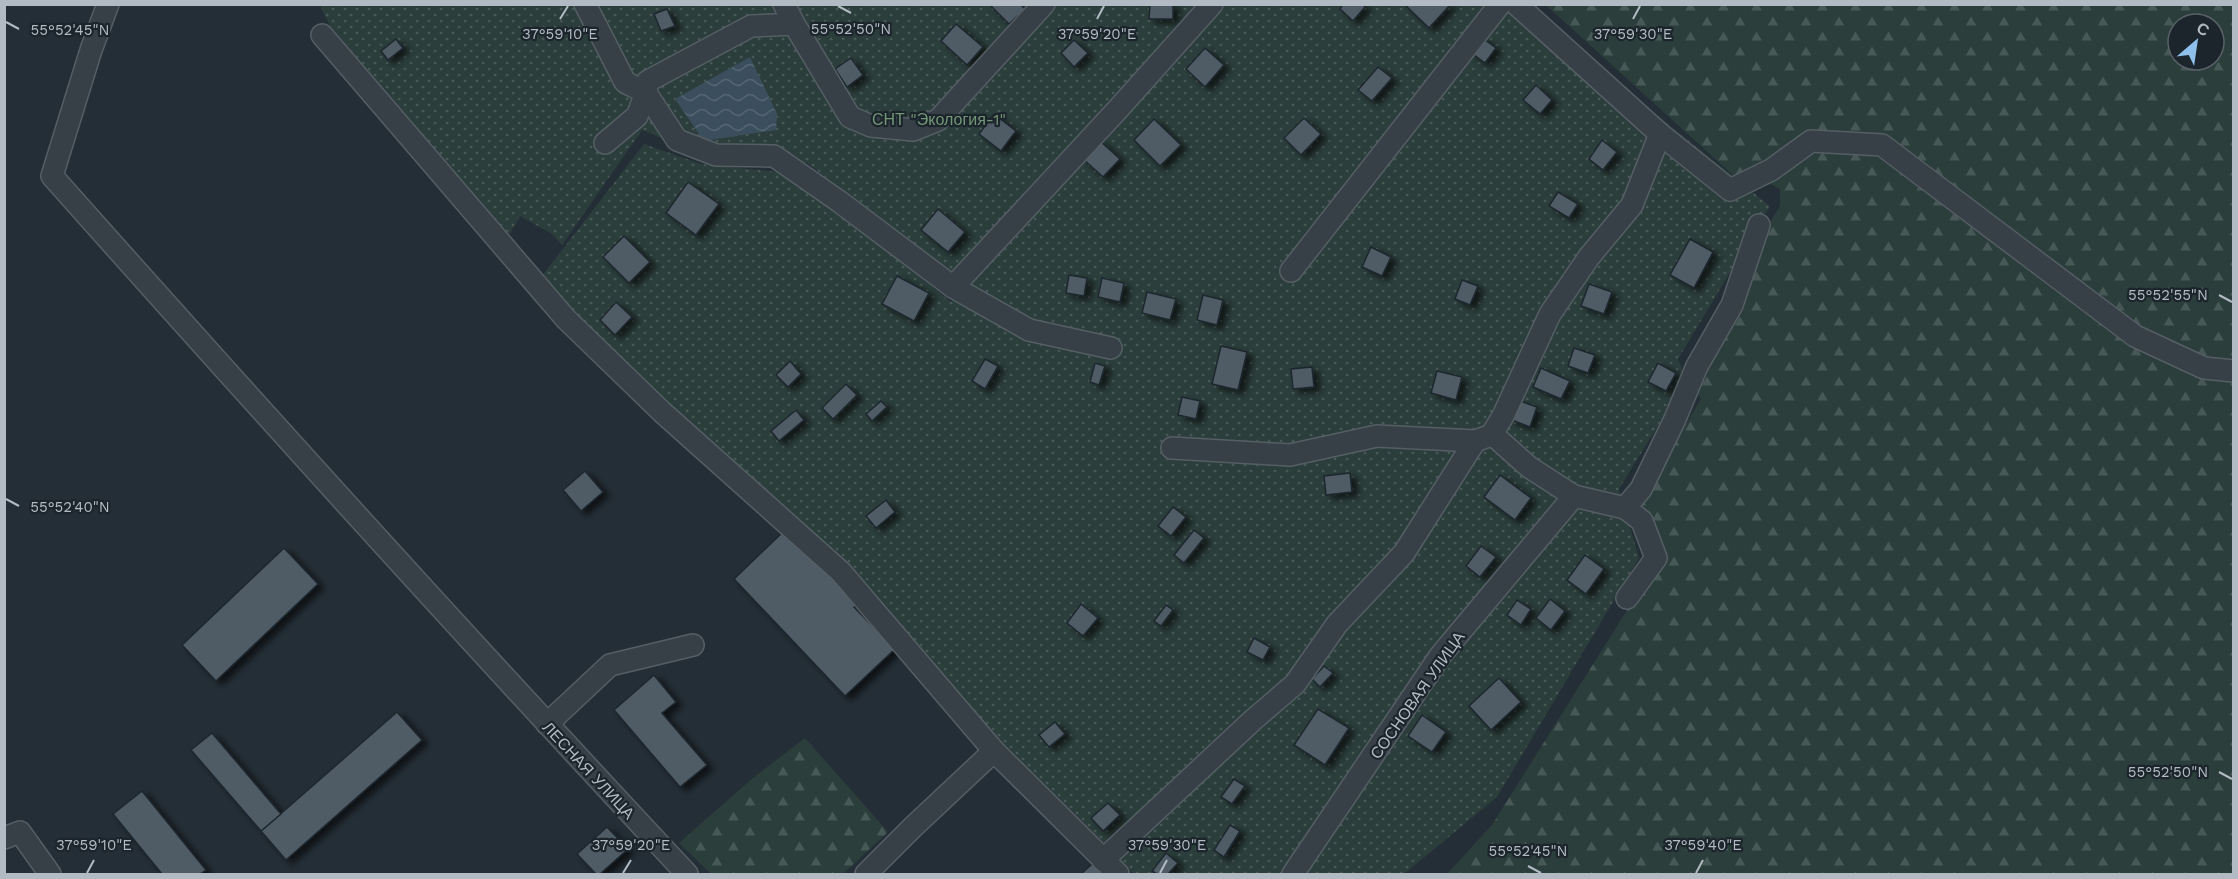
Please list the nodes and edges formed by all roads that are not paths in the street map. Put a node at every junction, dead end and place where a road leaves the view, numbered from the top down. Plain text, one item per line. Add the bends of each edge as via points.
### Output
1 (108, 4) edge
2 (585, 4) edge
3 (784, 4) edge
4 (1044, 4) edge
5 (1212, 4) edge
6 (1500, 4) edge
7 (1516, 4) edge
8 (794, 24) junction
9 (322, 35) dead end
10 (646, 93) junction
11 (1660, 134) junction
12 (605, 144) dead end
13 (1759, 225) dead end
14 (1291, 271) dead end
15 (953, 287) junction
16 (1111, 348) dead end
17 (2234, 371) edge
18 (1484, 437) junction
19 (1172, 448) dead end
20 (1574, 496) junction
21 (1625, 507) junction
22 (1627, 598) dead end
23 (693, 645) dead end
24 (547, 724) junction
25 (994, 751) junction
26 (4, 838) edge
27 (1111, 867) edge
28 (50, 874) edge
29 (687, 874) edge
30 (866, 874) edge
31 (1293, 874) edge

1 - 24 street, ЛЕСНАЯ УЛИЦА via 52,176
2 - 10 street via 625,82
3 - 8 street
4 - 8 street via 938,120 913,130 871,126 850,117
5 - 15 street
6 - 14 street
7 - 11 street
8 - 10 street via 751,26 648,81
9 - 25 street via 566,319 662,412 841,572
10 - 12 street via 636,116
10 - 15 street via 676,140 716,155 774,156
11 - 17 street via 1730,190 1771,170 1811,141 1882,145 2135,336 2204,368
11 - 18 street via 1632,205 1589,257 1550,314 1503,416
13 - 21 street via 1732,305 1697,366 1641,489
15 - 16 street via 1029,330
18 - 19 street via 1377,436 1290,455
18 - 20 street
18 - 27 street via 1404,553 1337,624 1294,684 1253,720
20 - 21 street
20 - 31 street, СОСНОВАЯ УЛИЦА via 1440,656
21 - 22 street via 1642,521 1656,558
23 - 24 street via 610,665
24 - 29 street, ЛЕСНАЯ УЛИЦА via 660,833
25 - 27 street
25 - 30 street
26 - 28 street via 20,832

